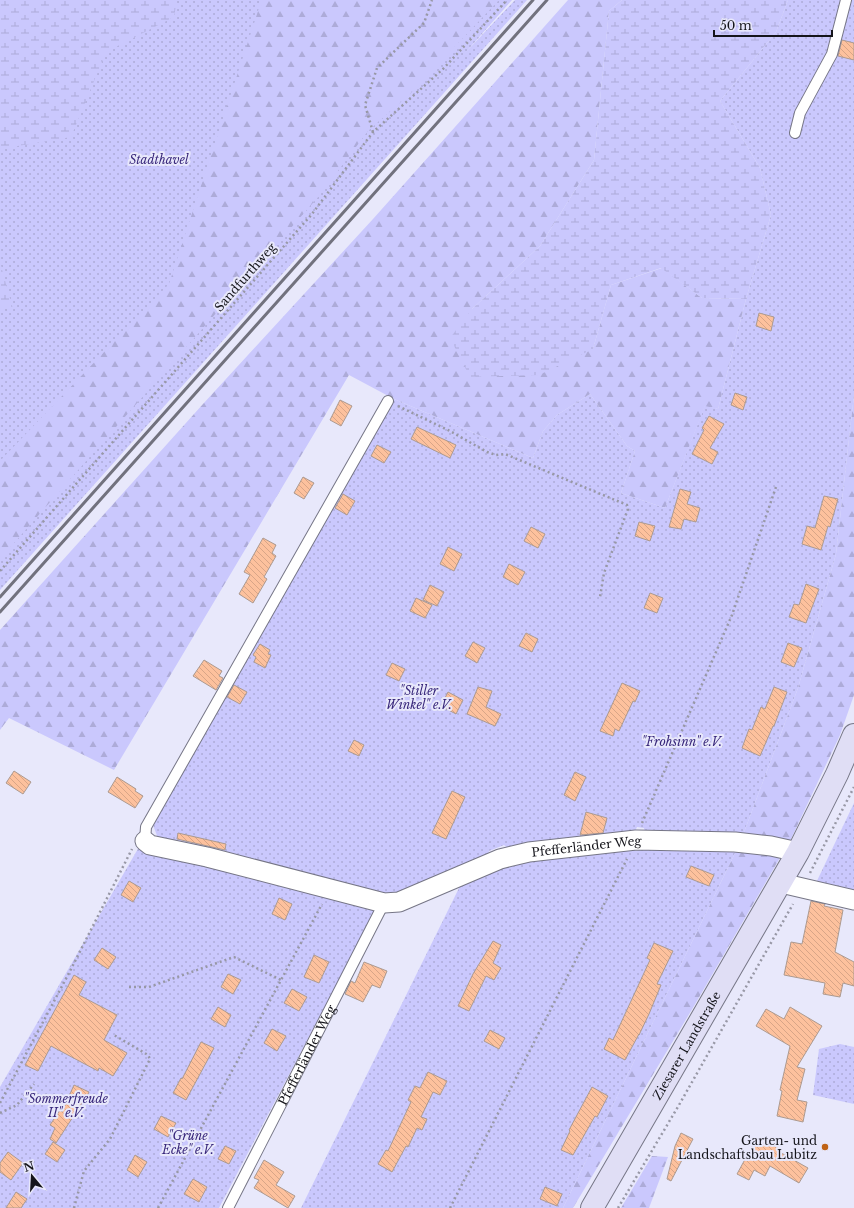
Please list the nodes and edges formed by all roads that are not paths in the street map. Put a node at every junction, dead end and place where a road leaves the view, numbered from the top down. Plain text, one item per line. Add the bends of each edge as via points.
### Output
1 (846, 0) edge
2 (795, 133) dead end
3 (388, 401) road end
4 (854, 735) edge
5 (138, 845) joint
6 (798, 852) junction
7 (781, 882) junction
8 (854, 900) edge
9 (384, 903) junction
10 (228, 1208) edge
11 (592, 1208) edge

1 - 2 lane via 832,54 800,113
3 - 5 lane
4 - 6 main road, Ziesarer Landstraße
5 - 9 street, Pfefferländer Weg via 150,845 207,857
6 - 7 main road, Ziesarer Landstraße
6 - 9 street, Pfefferländer Weg via 735,842 636,840 529,852 500,859 399,902
7 - 8 street
7 - 11 main road, Ziesarer Landstraße
9 - 10 lane, Pfefferländer Weg

